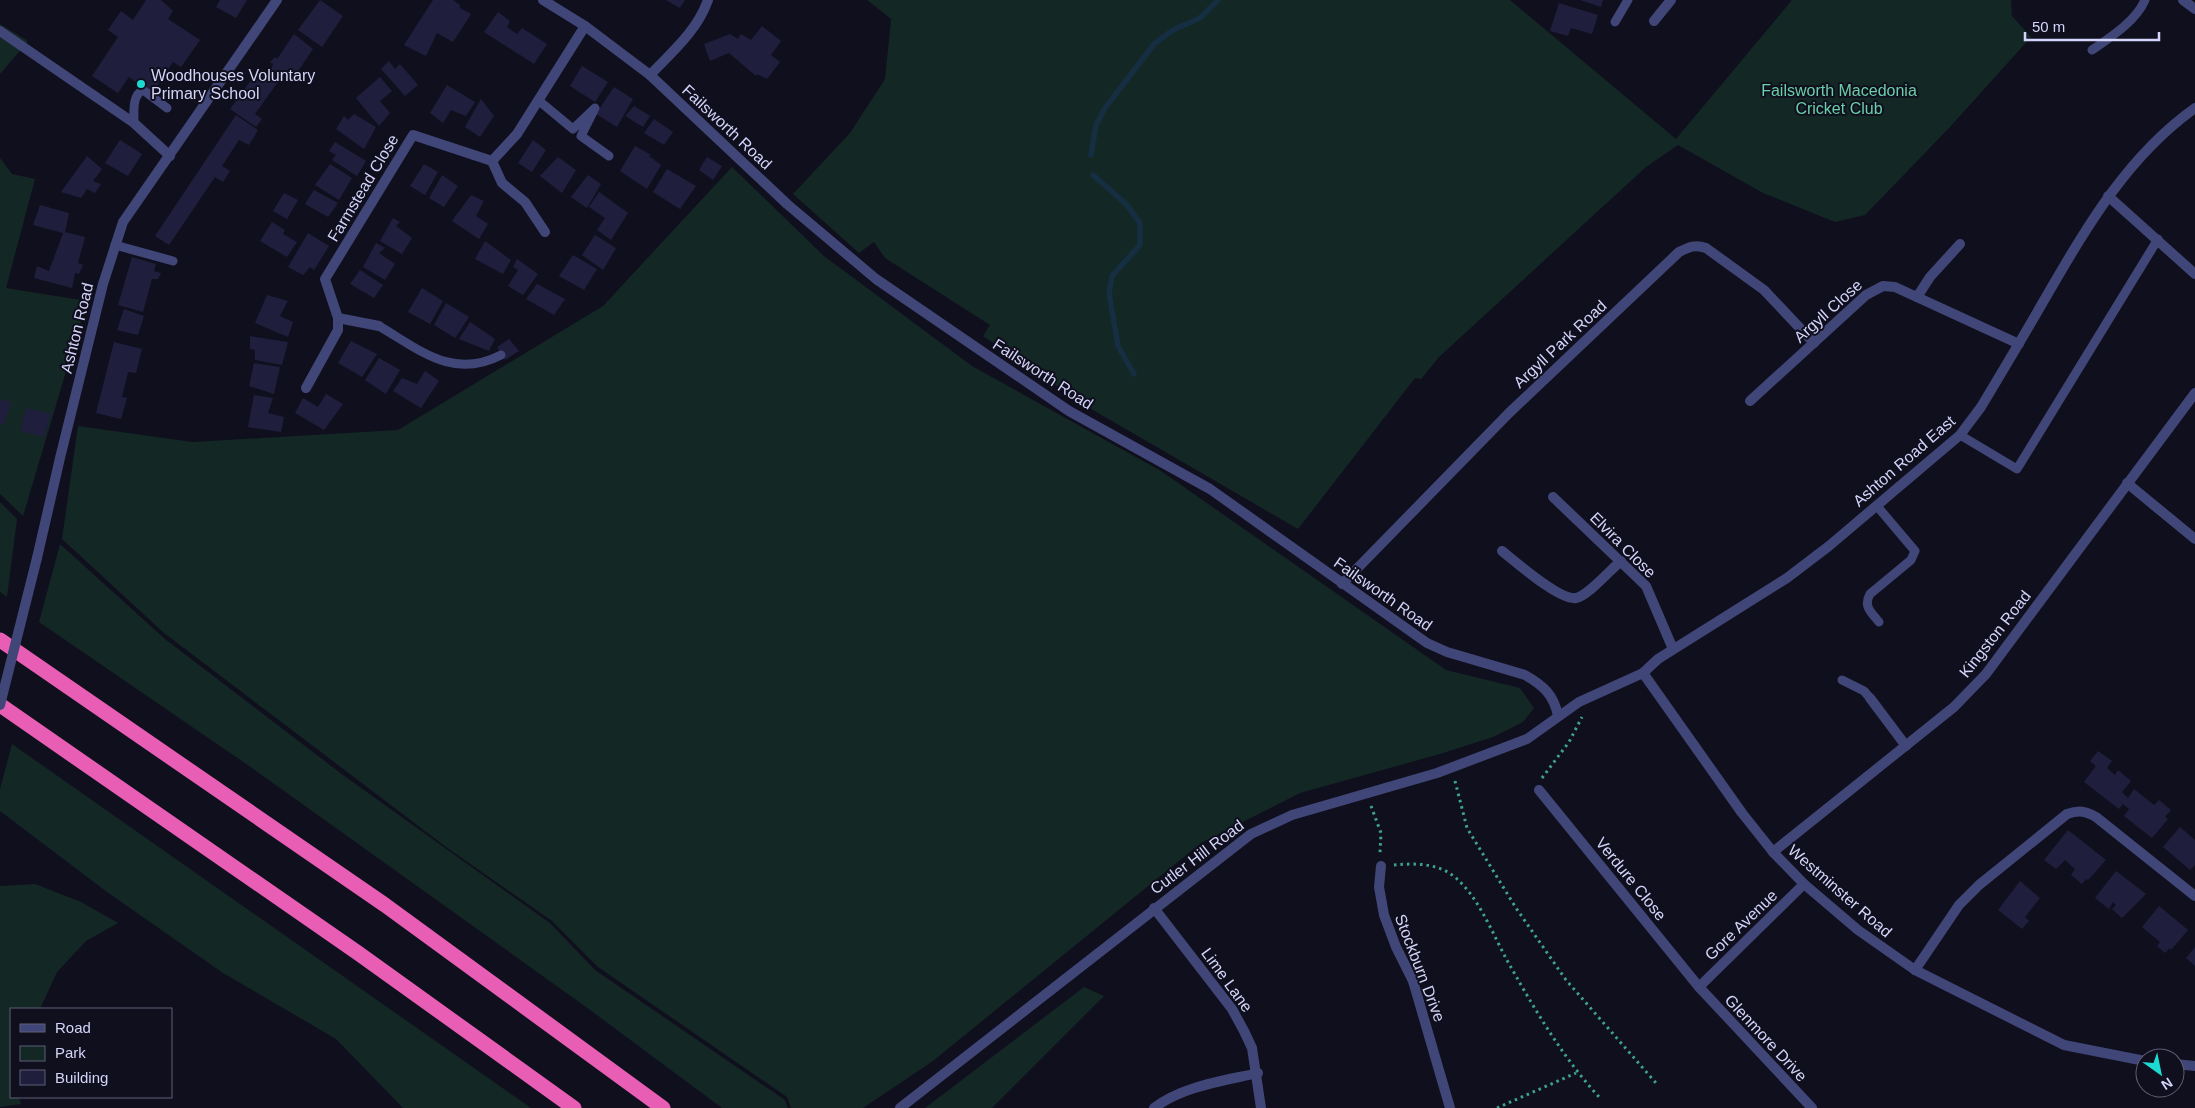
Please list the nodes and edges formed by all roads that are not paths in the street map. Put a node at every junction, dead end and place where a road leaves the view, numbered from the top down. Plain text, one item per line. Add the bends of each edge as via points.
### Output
1 (277, 0) edge
2 (708, 0) edge
3 (1628, 0) edge
4 (1672, 0) edge
5 (2145, 0) edge
6 (2183, 0) edge
7 (546, 1) edge
8 (2195, 9) edge
9 (1654, 21) dead end
10 (1615, 22) dead end
11 (585, 26) junction
12 (0, 31) edge
13 (2092, 50) dead end
14 (650, 75) junction
15 (538, 100) junction
16 (167, 108) dead end
17 (2195, 108) edge
18 (134, 123) junction
19 (170, 156) junction
20 (609, 156) dead end
21 (492, 161) junction
22 (2108, 196) junction
23 (544, 232) dead end
24 (2158, 239) junction
25 (1960, 244) dead end
26 (115, 245) junction
27 (173, 261) dead end
28 (2195, 274) edge
29 (1917, 297) junction
30 (338, 318) junction
31 (379, 326) joint
32 (1814, 343) junction
33 (2019, 344) junction
34 (501, 355) dead end
35 (306, 388) dead end
36 (2195, 393) edge
37 (1750, 401) dead end
38 (1960, 435) junction
39 (2127, 484) junction
40 (1553, 497) dead end
41 (1877, 506) junction
42 (2195, 539) edge
43 (1502, 551) dead end
44 (1621, 561) junction
45 (1342, 584) junction
46 (1879, 622) dead end
47 (0, 640) edge
48 (1674, 649) junction
49 (1643, 673) junction
50 (1842, 680) dead end
51 (1870, 698) joint
52 (0, 705) edge
53 (1558, 716) junction
54 (1906, 746) junction
55 (1539, 790) road end
56 (1773, 852) junction
57 (1381, 866) road end
58 (1804, 884) junction
59 (2195, 896) edge
60 (1154, 908) junction
61 (1915, 970) junction
62 (1699, 987) junction
63 (2135, 1059) edge
64 (1258, 1073) junction
65 (574, 1108) edge
66 (664, 1108) edge
67 (900, 1108) edge
68 (1154, 1108) edge
69 (1261, 1108) edge
70 (1450, 1108) edge
71 (1812, 1108) edge

1 - 19 street, Ashton Road
2 - 14 street via 688,36
3 - 10 lane
4 - 9 street
5 - 13 lane via 2114,34
6 - 8 street
7 - 11 street, Failsworth Road
11 - 14 street, Failsworth Road
11 - 15 street
12 - 18 street
14 - 45 street, Failsworth Road via 787,204 876,279 1069,411 1210,489
15 - 20 lane via 573,130 595,108 581,136
15 - 21 street via 517,134
16 - 18 lane via 143,90 138,92
17 - 22 street, Ashton Road East via 2152,145
18 - 19 street
19 - 26 street, Ashton Road via 134,203
21 - 23 street via 502,183 525,202
21 - 30 street, Farmstead Close via 413,135 325,279
22 - 24 street
22 - 33 street, Ashton Road East
24 - 28 street
24 - 38 lane via 2017,469
25 - 29 street via 1930,276
26 - 27 lane
26 - 52 street, Ashton Road, bridge
29 - 32 street, Argyll Close via 1895,287 1876,288
29 - 33 street, Argyll Close
30 - 31 street
30 - 35 street via 338,330
31 - 34 lane via 448,363 484,364
32 - 37 street, Argyll Close
32 - 45 street, Argyll Park Road via 1764,290 1706,248 1698,245 1679,252 1508,413
33 - 38 street, Ashton Road East
36 - 39 street, Kingston Road
38 - 41 street, Ashton Road East
39 - 42 street
39 - 54 street, Kingston Road via 1986,674 1954,707
40 - 44 street, Elvira Close
41 - 46 lane via 1915,551 1911,560 1870,594 1868,608
41 - 48 street, Ashton Road East via 1787,578
43 - 44 street via 1564,597 1577,598 1585,594
44 - 48 street, Elvira Close via 1646,586
45 - 53 street, Failsworth Road via 1427,643 1535,681 1552,696
47 - 66 highway via 385,905
48 - 49 street, Ashton Road East
49 - 53 street, Ashton Road East via 1579,702
49 - 56 street, Westminster Road
50 - 51 lane via 1864,691
51 - 54 street
52 - 65 highway via 358,953
53 - 60 street, Cutler Hill Road via 1527,739 1452,768 1292,815 1251,834
54 - 56 street, Kingston Road
55 - 62 street, Verdure Close
56 - 58 street, Westminster Road
57 - 70 street, Stockburn Drive via 1384,915 1413,981
58 - 61 street, Westminster Road via 1858,930
58 - 62 street, Gore Avenue
59 - 61 street via 2096,817 2076,811 2068,814 1959,904
60 - 64 street, Lime Lane via 1232,1009 1252,1048
60 - 67 street, Cutler Hill Road
61 - 63 street, Westminster Road via 2064,1045
62 - 71 street, Glenmore Drive
64 - 68 street via 1186,1091
64 - 69 street, Lime Lane

